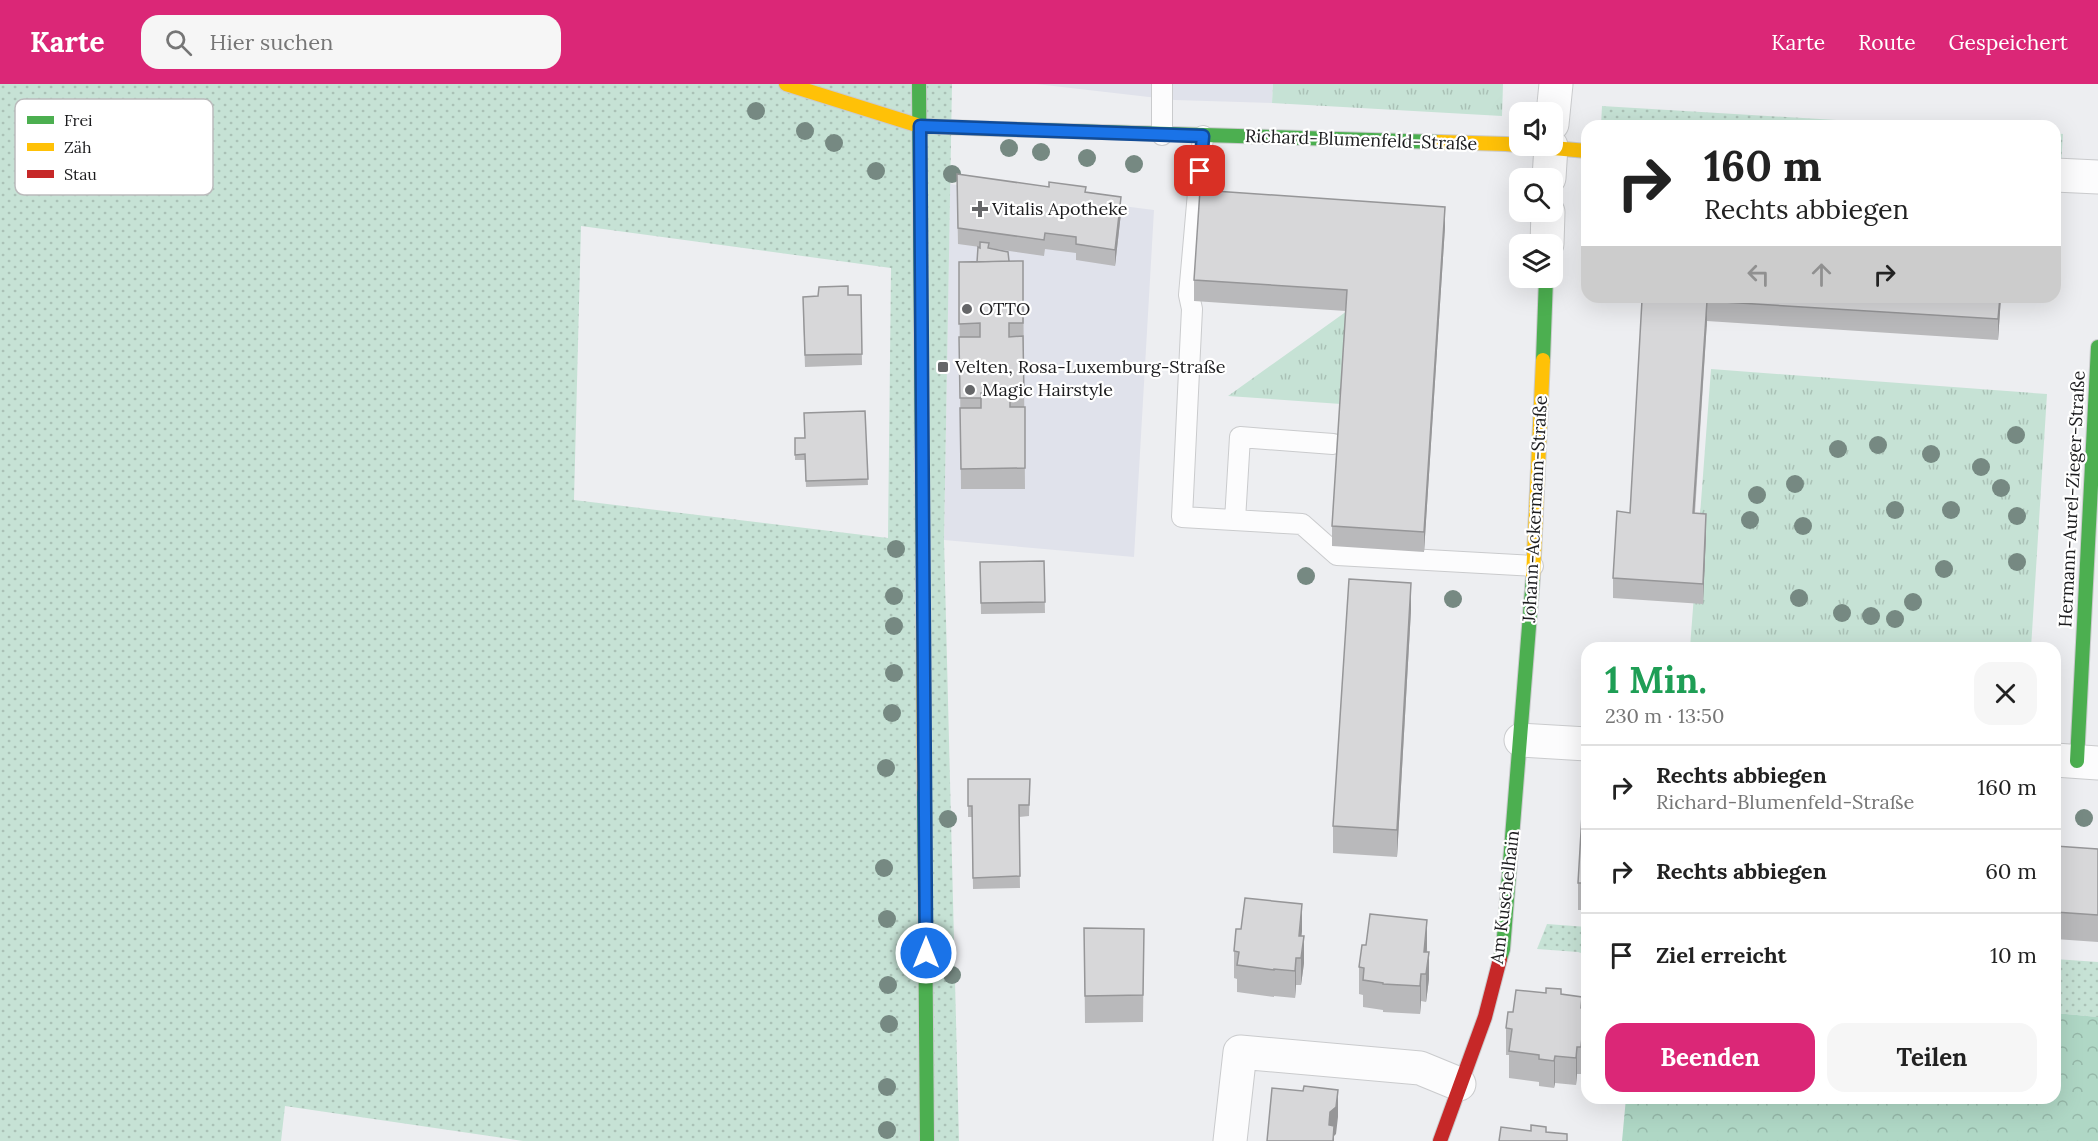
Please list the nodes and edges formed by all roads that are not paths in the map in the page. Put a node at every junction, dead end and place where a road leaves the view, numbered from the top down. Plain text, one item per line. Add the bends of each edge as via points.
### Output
1 (786, 84) edge
2 (918, 84) edge
3 (1162, 84) edge
4 (1556, 84) edge
5 (1555, 102) edge
6 (920, 126) junction
7 (1162, 135) junction
8 (1203, 136) junction
9 (1509, 144) edge
10 (1563, 150) edge
11 (1581, 151) edge
12 (2061, 175) edge
13 (2098, 177) edge
14 (1546, 288) edge
15 (2098, 347) edge
16 (1333, 444) dead end
17 (1235, 520) junction
18 (1533, 566) junction
19 (1521, 740) junction
20 (1581, 744) edge
21 (2077, 761) edge
22 (1459, 1084) junction
23 (927, 1141) edge
24 (1230, 1141) edge
25 (1440, 1141) edge

1 - 6 street, Richard-Blumenfeld-Straße
2 - 6 street
3 - 7 lane
4 - 5 street
6 - 7 street, Richard-Blumenfeld-Straße
6 - 23 street
7 - 8 street, Richard-Blumenfeld-Straße
8 - 9 street, Richard-Blumenfeld-Straße
8 - 17 lane via 1189,295 1192,309 1182,517
10 - 11 street, Richard-Blumenfeld-Straße
12 - 13 street
14 - 18 street, Johann-Ackermann-Straße
15 - 21 street, Hermann-Aurel-Zieger-Straße
16 - 17 lane via 1240,437
17 - 18 lane via 1302,524 1337,555
18 - 19 street, Johann-Ackermann-Straße
19 - 20 street
19 - 22 street, Am Kuschelhain via 1503,950 1485,1017
22 - 24 street via 1420,1068 1239,1052
22 - 25 street, Am Kuschelhain

